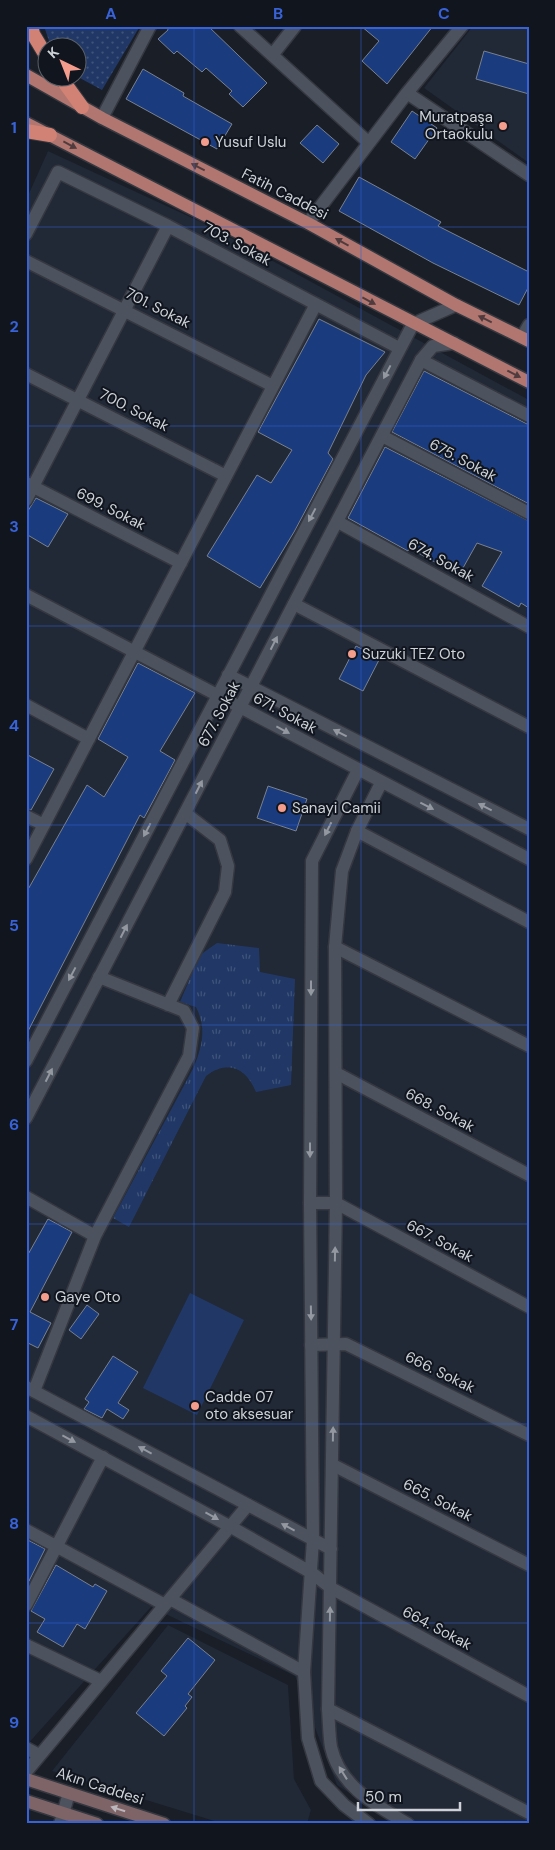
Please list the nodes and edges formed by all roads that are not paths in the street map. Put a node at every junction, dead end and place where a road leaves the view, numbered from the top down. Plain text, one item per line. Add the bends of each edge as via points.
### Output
1 (32, 26) edge
2 (150, 26) edge
3 (240, 26) edge
4 (296, 26) edge
5 (462, 26) edge
6 (38, 42) edge
7 (273, 54) junction
8 (26, 75) edge
9 (68, 88) edge
10 (407, 93) junction
11 (82, 107) junction
12 (102, 118) junction
13 (26, 122) edge
14 (26, 131) edge
15 (50, 135) junction
16 (369, 143) junction
17 (529, 175) edge
18 (308, 223) junction
19 (168, 226) junction
20 (26, 234) edge
21 (26, 261) edge
22 (316, 304) junction
23 (456, 304) junction
24 (125, 309) junction
25 (413, 324) junction
26 (529, 325) edge
27 (525, 339) edge
28 (454, 343) junction
29 (400, 348) junction
30 (421, 360) junction
31 (26, 374) edge
32 (529, 382) edge
33 (273, 386) junction
34 (78, 400) junction
35 (529, 416) edge
36 (382, 436) junction
37 (226, 476) junction
38 (30, 485) edge
39 (26, 500) edge
40 (529, 513) edge
41 (338, 522) junction
42 (181, 563) junction
43 (26, 595) edge
44 (294, 604) junction
45 (529, 627) edge
46 (135, 652) junction
47 (228, 675) junction
48 (251, 688) junction
49 (217, 696) junction
50 (26, 705) edge
51 (240, 707) junction
52 (529, 727) edge
53 (89, 739) junction
54 (358, 770) junction
55 (381, 783) junction
56 (185, 813) junction
57 (26, 816) edge
58 (527, 824) edge
59 (44, 825) junction
60 (357, 830) junction
61 (529, 859) edge
62 (26, 860) edge
63 (529, 922) edge
64 (335, 947) junction
65 (99, 977) junction
66 (168, 1005) junction
67 (529, 1046) edge
68 (26, 1061) edge
69 (336, 1073) junction
70 (26, 1118) edge
71 (529, 1175) edge
72 (26, 1197) edge
73 (310, 1203) junction
74 (336, 1203) junction
75 (96, 1236) junction
76 (529, 1307) edge
77 (335, 1343) junction
78 (312, 1344) junction
79 (30, 1389) edge
80 (26, 1416) edge
81 (529, 1434) edge
82 (103, 1456) junction
83 (333, 1464) junction
84 (248, 1505) junction
85 (231, 1527) junction
86 (26, 1530) edge
87 (313, 1540) junction
88 (57, 1546) junction
89 (331, 1549) junction
90 (529, 1565) edge
91 (312, 1572) junction
92 (331, 1588) junction
93 (168, 1602) junction
94 (26, 1605) edge
95 (26, 1644) edge
96 (304, 1672) junction
97 (101, 1681) junction
98 (529, 1696) edge
99 (306, 1704) junction
100 (328, 1709) junction
101 (26, 1748) edge
102 (39, 1755) junction
103 (26, 1772) edge
104 (26, 1779) edge
105 (69, 1793) junction
106 (26, 1801) edge
107 (529, 1814) edge
108 (62, 1818) edge
109 (97, 1824) edge
110 (164, 1824) edge
111 (369, 1824) edge
112 (408, 1824) edge

1 - 6 highway
2 - 12 street
3 - 7 street
4 - 7 street
5 - 10 street
7 - 16 street
8 - 11 main road, Fatih Caddesi
9 - 11 highway
10 - 16 street
10 - 17 street
11 - 12 main road, Fatih Caddesi
18 -> 12 main road, Fatih Caddesi
13 - 15 main road
14 - 15 highway
15 -> 25 main road
16 - 18 street
23 -> 18 main road, Fatih Caddesi
19 - 20 street, 703. Sokak via 58,172
19 - 22 street, 703. Sokak
19 - 24 street
21 - 24 street, 701. Sokak
22 - 29 street, 703. Sokak
22 - 33 street
23 - 25 street
27 -> 23 main road, Fatih Caddesi
24 - 33 street, 701. Sokak
24 - 34 street
25 - 28 main road
25 - 29 street, 677. Sokak
26 - 27 street
28 - 30 street, 677. Sokak via 433,346
28 -> 32 main road
29 -> 47 street, 677. Sokak
30 - 35 street
30 - 36 street, 677. Sokak
31 - 34 street, 700. Sokak
33 - 37 street
34 - 37 street, 700. Sokak
34 - 38 street
36 - 40 street, 675. Sokak
36 - 41 street, 677. Sokak
37 - 42 street
38 - 39 street
38 - 42 street, 699. Sokak
41 - 44 street, 677. Sokak
41 - 45 street, 674. Sokak
42 - 46 street
43 - 46 street, 671. Sokak
48 -> 44 street, 677. Sokak
44 - 52 street
46 - 49 street, 671. Sokak
46 - 53 street
47 - 48 street, 671. Sokak
47 - 49 street, 677. Sokak
48 - 51 street, 677. Sokak
58 -> 48 street, 671. Sokak
49 - 51 street, 671. Sokak
49 -> 68 street, 677. Sokak
50 - 53 street
51 -> 54 street, 671. Sokak
56 -> 51 street, 677. Sokak
53 - 59 street
54 - 55 street, 671. Sokak
54 -> 73 street via 312,861
55 - 60 street
55 -> 61 street, 671. Sokak
65 -> 56 street, 677. Sokak
56 - 66 street via 220,840 228,866 225,892
57 - 59 street
59 - 62 street
60 - 63 street
60 - 64 street via 342,871
64 - 67 street
64 - 69 street
65 - 66 street
70 -> 65 street, 677. Sokak
66 - 75 street via 184,1011 193,1028 190,1056
69 - 71 street, 668. Sokak
69 - 74 street
72 - 75 street
73 - 74 street
73 -> 78 street
74 - 76 street, 667. Sokak
77 -> 74 street
75 - 79 street
77 - 78 street, 666. Sokak
77 - 81 street, 666. Sokak via 346,1344
83 -> 77 street
78 - 87 street
84 -> 79 street
80 -> 82 street, 664. Sokak
82 -> 85 street, 664. Sokak
82 - 88 street
83 - 89 street
83 - 90 street, 665. Sokak
84 - 85 street
87 -> 84 street
85 - 91 street, 664. Sokak
85 - 93 street
86 - 88 street
87 - 89 street
87 - 91 street
88 - 93 street
88 - 94 street
89 - 92 street
91 - 92 street, 664. Sokak
91 - 96 street
92 - 98 street, 664. Sokak
100 -> 92 street
93 - 96 street
93 - 97 street
95 - 97 street
96 - 99 street
97 - 102 street
99 - 100 street
99 - 111 street via 308,1738 322,1780 344,1805
100 - 107 street
112 -> 100 street via 365,1799 342,1774 331,1748
101 - 102 street
102 - 103 street
104 - 105 main road, Akın Caddesi
105 - 108 street
110 -> 105 main road, Akın Caddesi
106 - 108 main road
108 - 109 main road

